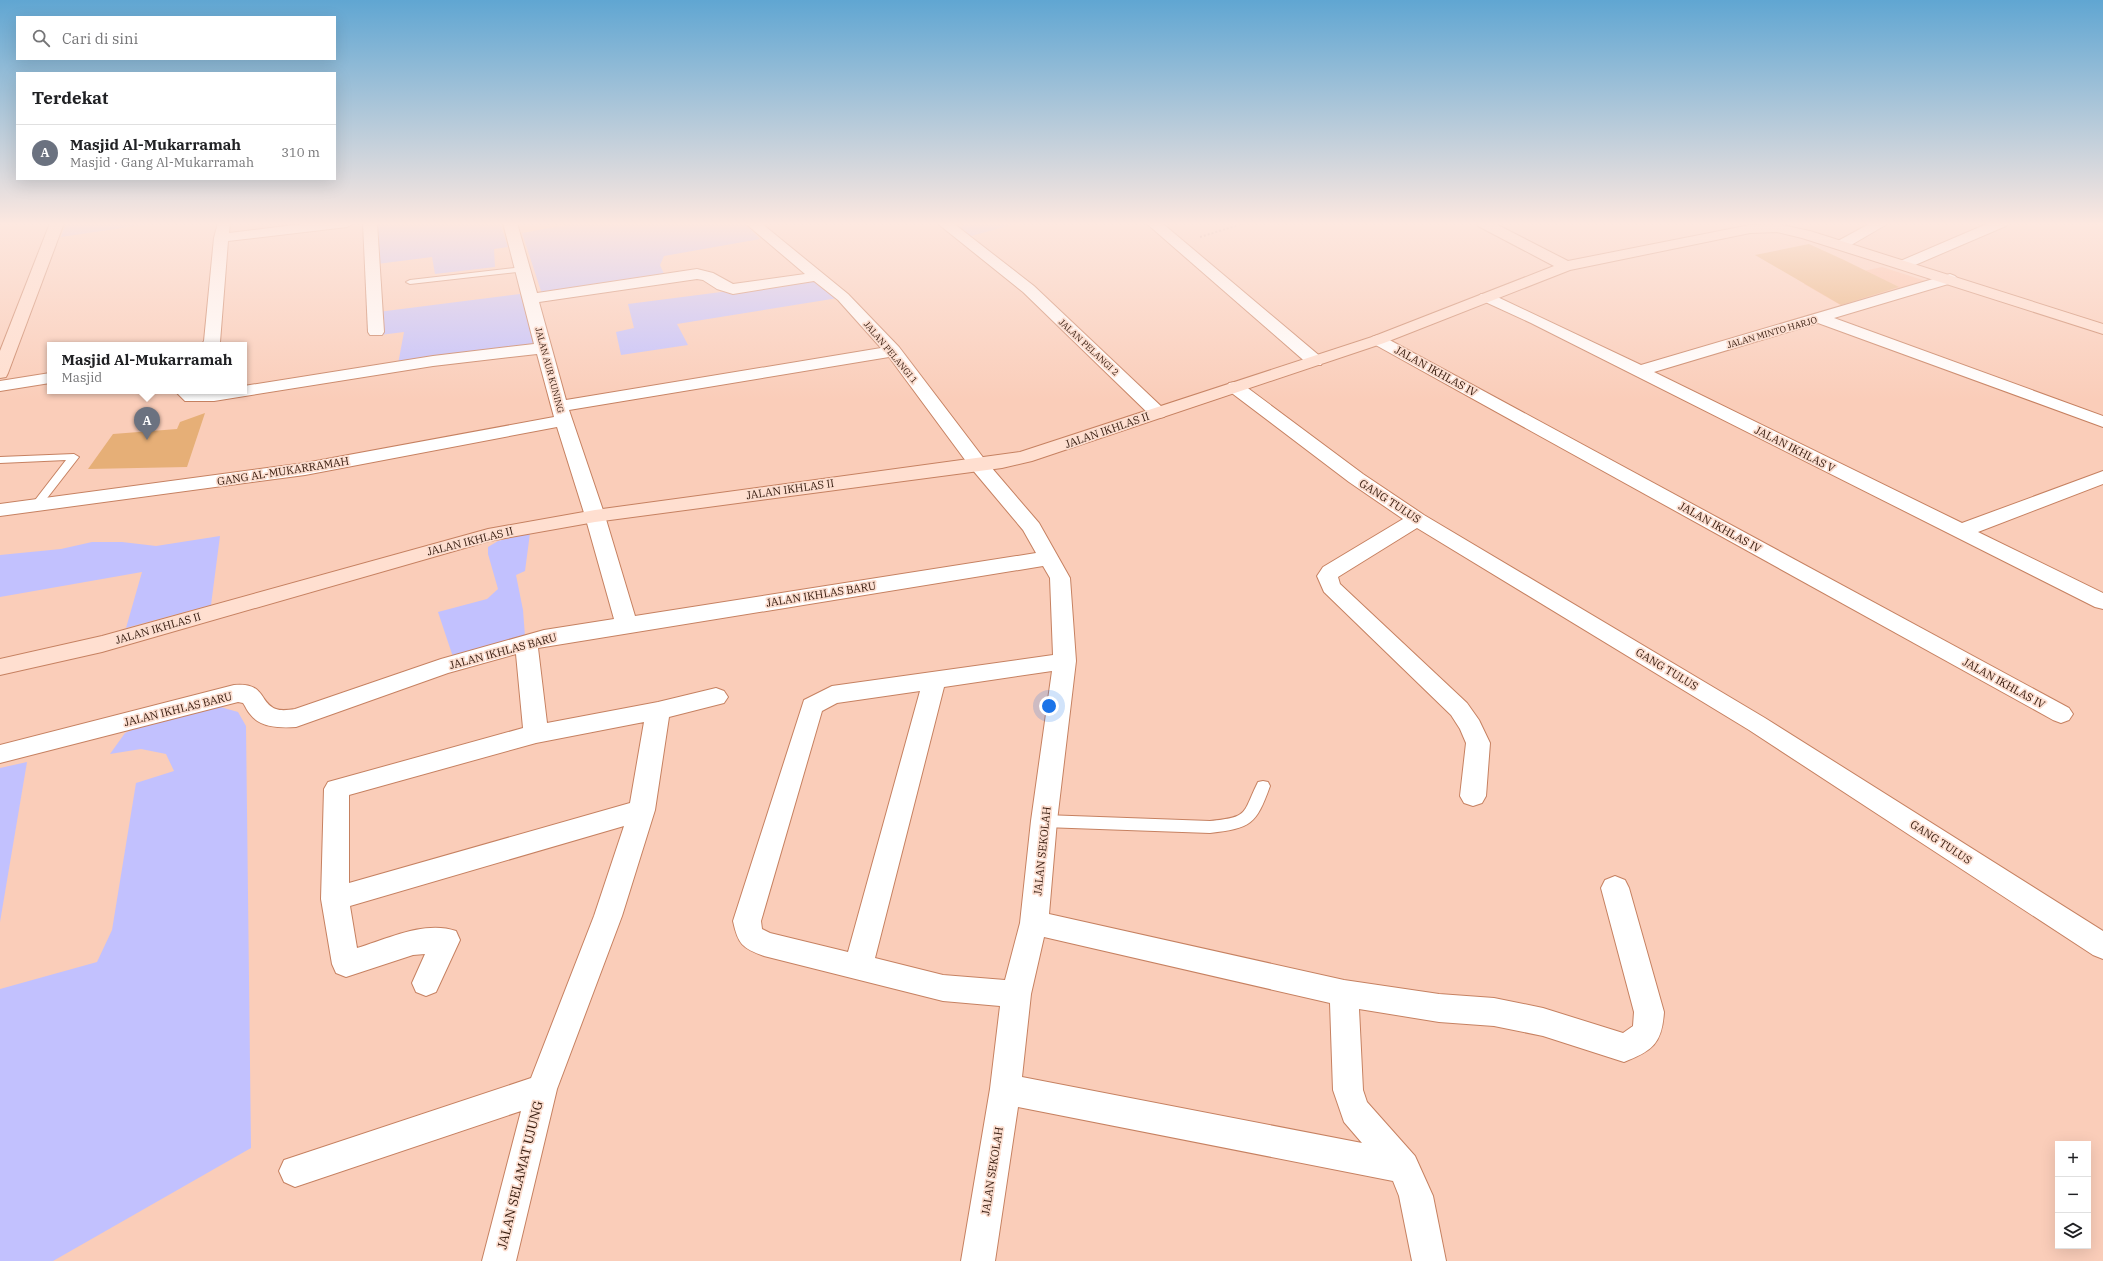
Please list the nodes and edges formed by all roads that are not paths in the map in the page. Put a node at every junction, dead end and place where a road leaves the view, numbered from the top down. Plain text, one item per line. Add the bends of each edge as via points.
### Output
1 (34, 282) edge
2 (217, 282) edge
3 (373, 282) edge
4 (526, 282) edge
5 (646, 282) edge
6 (716, 282) edge
7 (780, 282) edge
8 (826, 282) edge
9 (1020, 282) edge
10 (1222, 282) edge
11 (1525, 282) edge
12 (1944, 282) edge
13 (1956, 282) edge
14 (1486, 297) junction
15 (531, 299) junction
16 (1819, 318) junction
17 (2103, 330) edge
18 (376, 332) dead end
19 (1378, 340) junction
20 (212, 342) edge
21 (544, 348) junction
22 (893, 351) junction
23 (1315, 361) junction
24 (1639, 371) junction
25 (0, 372) edge
26 (47, 378) edge
27 (0, 386) edge
28 (1235, 387) junction
29 (247, 391) edge
30 (188, 394) edge
31 (227, 394) edge
32 (561, 413) junction
33 (1158, 413) junction
34 (2103, 422) edge
35 (0, 460) edge
36 (978, 464) junction
37 (2103, 477) edge
38 (37, 504) junction
39 (0, 510) edge
40 (595, 516) junction
41 (1417, 519) junction
42 (1961, 532) junction
43 (1050, 558) junction
44 (2103, 602) edge
45 (627, 625) junction
46 (526, 643) junction
47 (1065, 661) junction
48 (0, 667) edge
49 (934, 680) junction
50 (716, 697) dead end
51 (658, 711) junction
52 (2061, 714) dead end
53 (536, 734) junction
54 (0, 754) edge
55 (1263, 786) dead end
56 (1473, 796) dead end
57 (642, 810) junction
58 (1044, 821) junction
59 (1615, 888) dead end
60 (335, 899) junction
61 (1034, 923) junction
62 (2103, 946) edge
63 (858, 968) junction
64 (426, 983) dead end
65 (1344, 993) junction
66 (1016, 994) junction
67 (542, 1088) junction
68 (1005, 1089) junction
69 (1404, 1167) junction
70 (295, 1171) dead end
71 (499, 1261) edge
72 (978, 1261) edge
73 (1429, 1261) edge

1 - 25 street
2 - 20 street
3 - 18 street
4 - 15 street, JALAN AUR KUNING
5 - 15 street
6 - 7 street via 720,286 733,289
8 - 22 street, JALAN PELANGI 1
9 - 33 street, JALAN PELANGI 2
10 - 23 street
11 - 14 street, JALAN IKHLAS II
12 - 16 street, JALAN MINTO HARJO
13 - 17 street, JALAN IKHLAS II
14 - 19 street, JALAN IKHLAS II
14 - 24 street, JALAN IKHLAS V
15 - 21 street, JALAN AUR KUNING
16 - 24 street, JALAN MINTO HARJO
16 - 34 street
19 - 23 street, JALAN IKHLAS II
19 - 52 street, JALAN IKHLAS IV
21 - 29 street via 433,361
21 - 32 street, JALAN AUR KUNING
22 - 32 street, GANG AL-MUKARRAMAH
22 - 36 street, JALAN PELANGI 1
23 - 28 street, JALAN IKHLAS II
24 - 42 street, JALAN IKHLAS V
26 - 27 street
28 - 33 street, JALAN IKHLAS II
28 - 41 street, GANG TULUS via 1356,478
30 - 31 street via 191,397
32 - 38 street, GANG AL-MUKARRAMAH via 305,469
32 - 40 street, JALAN AUR KUNING
33 - 36 street, JALAN IKHLAS II via 1025,457
35 - 38 lane via 74,457
36 - 40 street, JALAN IKHLAS II
36 - 43 street, JALAN SEKOLAH via 1032,527
37 - 42 street
38 - 39 street, GANG AL-MUKARRAMAH
40 - 45 street, JALAN AUR KUNING
40 - 48 street, JALAN IKHLAS II via 488,535 102,644
41 - 56 street via 1330,572 1327,576 1328,581 1331,587 1459,710 1471,726 1478,743
41 - 62 street, GANG TULUS via 1757,724
42 - 44 street, JALAN IKHLAS V
43 - 45 street, JALAN IKHLAS BARU
43 - 47 street, JALAN SEKOLAH via 1060,578
45 - 46 street, JALAN IKHLAS BARU
46 - 53 street
46 - 54 street, JALAN IKHLAS BARU via 441,667 296,718 276,720 258,708 250,696 225,695
47 - 49 street
47 - 58 street, JALAN SEKOLAH
49 - 63 street
49 - 63 street via 832,695 812,706 747,921 750,936 764,944
50 - 51 street
51 - 53 street
51 - 57 street, JALAN SELAMAT UJUNG
53 - 60 street via 337,789
55 - 58 lane via 1254,811 1248,819 1238,824 1210,827
57 - 60 street
57 - 67 street, JALAN SELAMAT UJUNG via 608,916
58 - 61 street, JALAN SEKOLAH
59 - 65 street via 1649,1012 1648,1029 1640,1041 1624,1048 1543,1022 1494,1012 1439,1008
60 - 64 street via 346,964 413,943 446,940
61 - 65 street
61 - 66 street, JALAN SEKOLAH
63 - 66 street via 943,988
65 - 69 street via 1348,1090 1355,1111
66 - 68 street, JALAN SEKOLAH
67 - 70 street
67 - 71 street, JALAN SELAMAT UJUNG
68 - 69 street
68 - 72 street, JALAN SEKOLAH
69 - 73 street via 1416,1196

